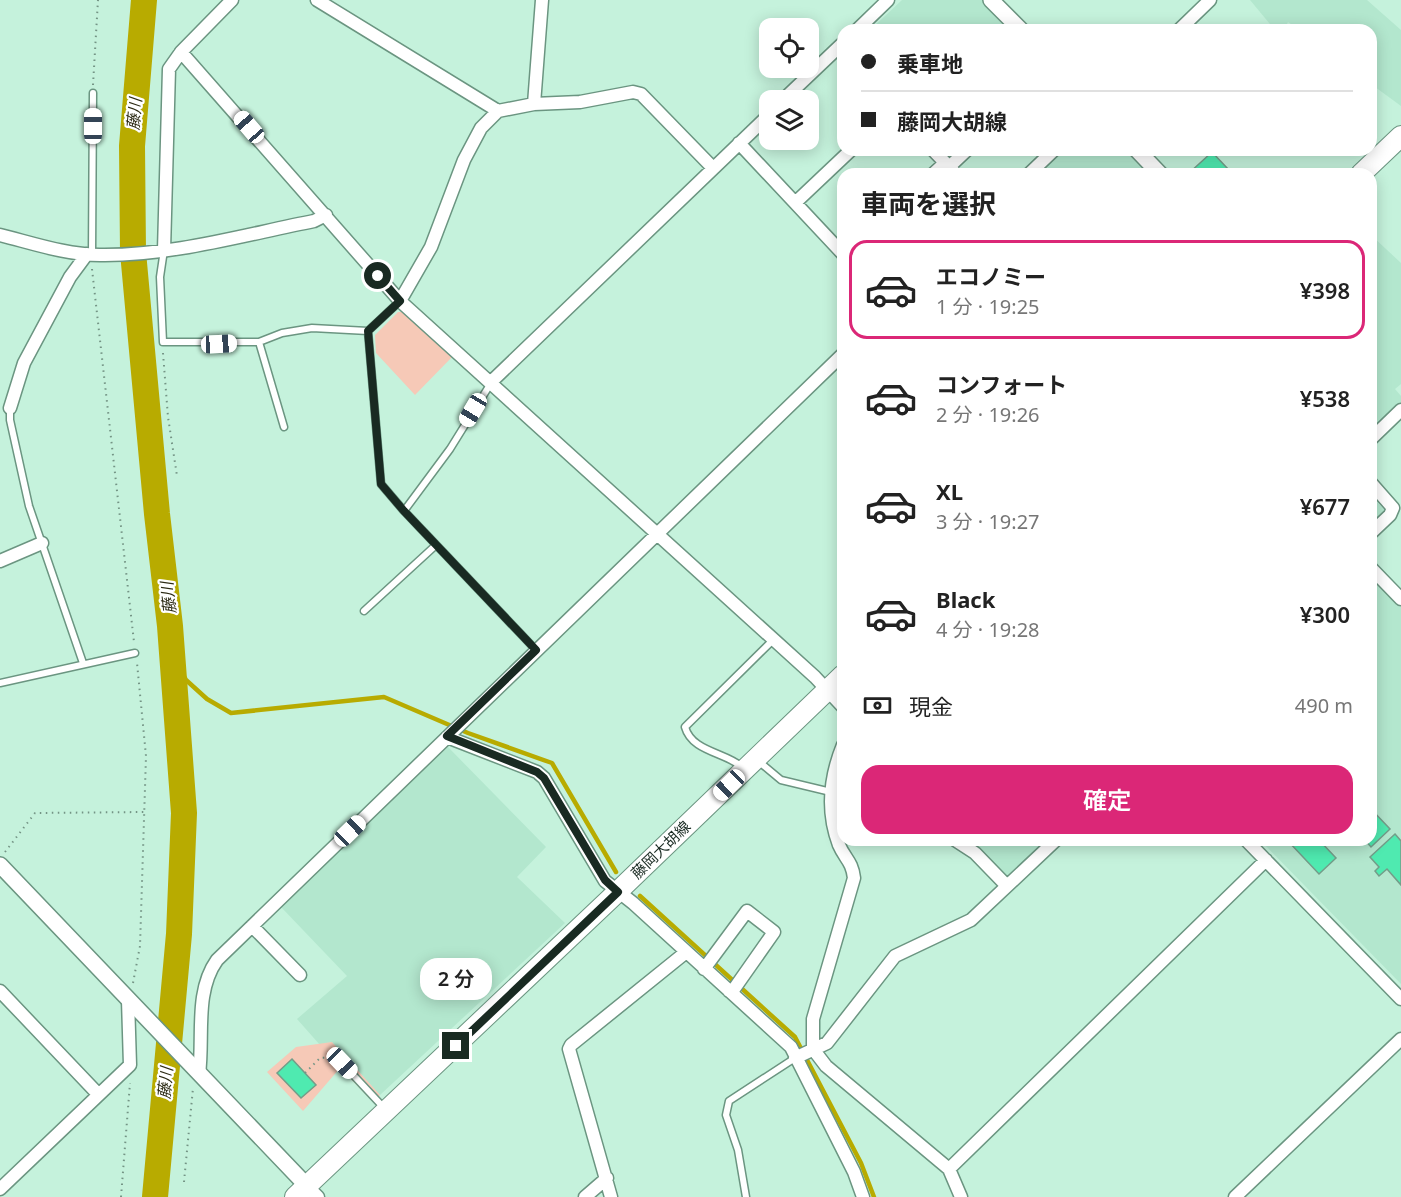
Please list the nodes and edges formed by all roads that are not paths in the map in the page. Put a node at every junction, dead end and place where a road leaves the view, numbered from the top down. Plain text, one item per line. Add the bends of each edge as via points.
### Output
1 (232, 0) edge
2 (317, 0) edge
3 (542, 0) edge
4 (888, 0) edge
5 (992, 0) edge
6 (1210, 0) edge
7 (863, 24) edge
8 (1015, 24) edge
9 (1185, 24) edge
10 (837, 49) edge
11 (181, 52) junction
12 (794, 90) edge
13 (93, 93) road end
14 (534, 104) junction
15 (498, 111) junction
16 (759, 124) edge
17 (1401, 136) edge
18 (739, 143) junction
19 (845, 156) edge
20 (939, 156) edge
21 (961, 156) edge
22 (1048, 156) edge
23 (1143, 156) edge
24 (713, 168) junction
25 (950, 168) edge
26 (1035, 168) edge
27 (1154, 168) edge
28 (1367, 168) edge
29 (796, 202) junction
30 (326, 216) junction
31 (0, 235) edge
32 (837, 247) edge
33 (161, 252) junction
34 (92, 255) junction
35 (400, 301) junction
36 (368, 331) junction
37 (259, 342) junction
38 (837, 360) edge
39 (491, 382) junction
40 (0, 397) edge
41 (10, 408) junction
42 (1401, 410) edge
43 (285, 427) dead end
44 (1377, 433) edge
45 (1377, 490) edge
46 (404, 511) junction
47 (1377, 527) edge
48 (657, 534) junction
49 (42, 543) junction
50 (435, 545) junction
51 (0, 561) edge
52 (1377, 574) edge
53 (1401, 599) edge
54 (364, 610) dead end
55 (773, 639) junction
56 (536, 650) junction
57 (135, 653) road end
58 (83, 663) junction
59 (837, 681) edge
60 (0, 682) edge
61 (828, 690) junction
62 (837, 700) edge
63 (449, 734) junction
64 (837, 759) edge
65 (750, 764) junction
66 (832, 793) junction
67 (837, 817) edge
68 (840, 846) edge
69 (964, 846) edge
70 (1050, 846) edge
71 (1252, 846) edge
72 (1266, 860) junction
73 (1, 867) edge
74 (1007, 886) junction
75 (618, 892) junction
76 (252, 926) junction
77 (685, 952) junction
78 (709, 963) junction
79 (300, 975) dead end
80 (734, 987) junction
81 (0, 991) edge
82 (1401, 999) edge
83 (132, 1004) junction
84 (1401, 1039) edge
85 (804, 1054) junction
86 (342, 1063) road end
87 (196, 1071) junction
88 (98, 1094) junction
89 (387, 1111) junction
90 (949, 1169) junction
91 (607, 1178) junction
92 (0, 1189) edge
93 (306, 1193) edge
94 (585, 1197) edge
95 (611, 1197) edge
96 (746, 1197) edge
97 (863, 1197) edge
98 (961, 1197) edge
99 (1235, 1197) edge

1 - 11 street
2 - 15 street
3 - 14 street
4 - 7 street
5 - 8 street
6 - 9 street
10 - 12 street
11 - 30 street
11 - 33 street via 169,69
13 - 34 lane
14 - 15 street
14 - 24 street via 641,94
15 - 35 street via 481,128 464,160 431,247
16 - 18 street
17 - 28 main road
18 - 24 street
18 - 29 street
19 - 29 street
20 - 25 street
21 - 25 street
22 - 26 street
23 - 27 street
24 - 39 street
29 - 32 street
30 - 33 street
30 - 35 street
31 - 34 street
33 - 34 street
33 - 37 lane via 163,342
34 - 41 street via 70,277 24,363
35 - 36 lane
35 - 39 street
36 - 37 lane via 312,328
36 - 46 lane via 381,484
37 - 43 lane
38 - 48 street
39 - 46 lane via 450,449
39 - 48 street
40 - 41 street
41 - 49 lane via 29,506
42 - 44 street
45 - 47 street via 1393,508
46 - 50 lane
48 - 55 street
48 - 56 street
49 - 51 street
49 - 58 lane
50 - 54 lane
50 - 56 lane
52 - 53 street
55 - 61 street
55 - 65 lane via 685,728 704,749
56 - 63 street
57 - 58 lane
58 - 60 lane
59 - 61 main road, 藤岡大胡線
61 - 62 street
61 - 65 main road, 藤岡大胡線
63 - 75 street via 544,778 605,880
63 - 76 street
64 - 66 street
65 - 66 lane via 781,780
65 - 75 main road, 藤岡大胡線
66 - 67 street
68 - 85 street via 852,864 854,878
69 - 74 street
70 - 74 street
71 - 72 street
72 - 82 street
72 - 90 street
73 - 83 street
74 - 85 street via 971,920 895,956 827,1043
75 - 77 street
75 - 89 main road, 藤岡大胡線
76 - 79 street
76 - 87 street via 211,971 202,1010
77 - 78 street
77 - 91 street via 569,1049
78 - 80 street
78 - 80 street via 747,911 774,932
80 - 85 street via 783,1039
81 - 88 street
83 - 87 street
83 - 88 street via 130,1065
84 - 99 street
85 - 90 street via 826,1066
85 - 96 lane via 729,1101 726,1108
85 - 97 street
86 - 89 lane
87 - 93 street
88 - 92 street
89 - 93 main road, 藤岡大胡線
90 - 98 street
91 - 94 street
91 - 95 street

